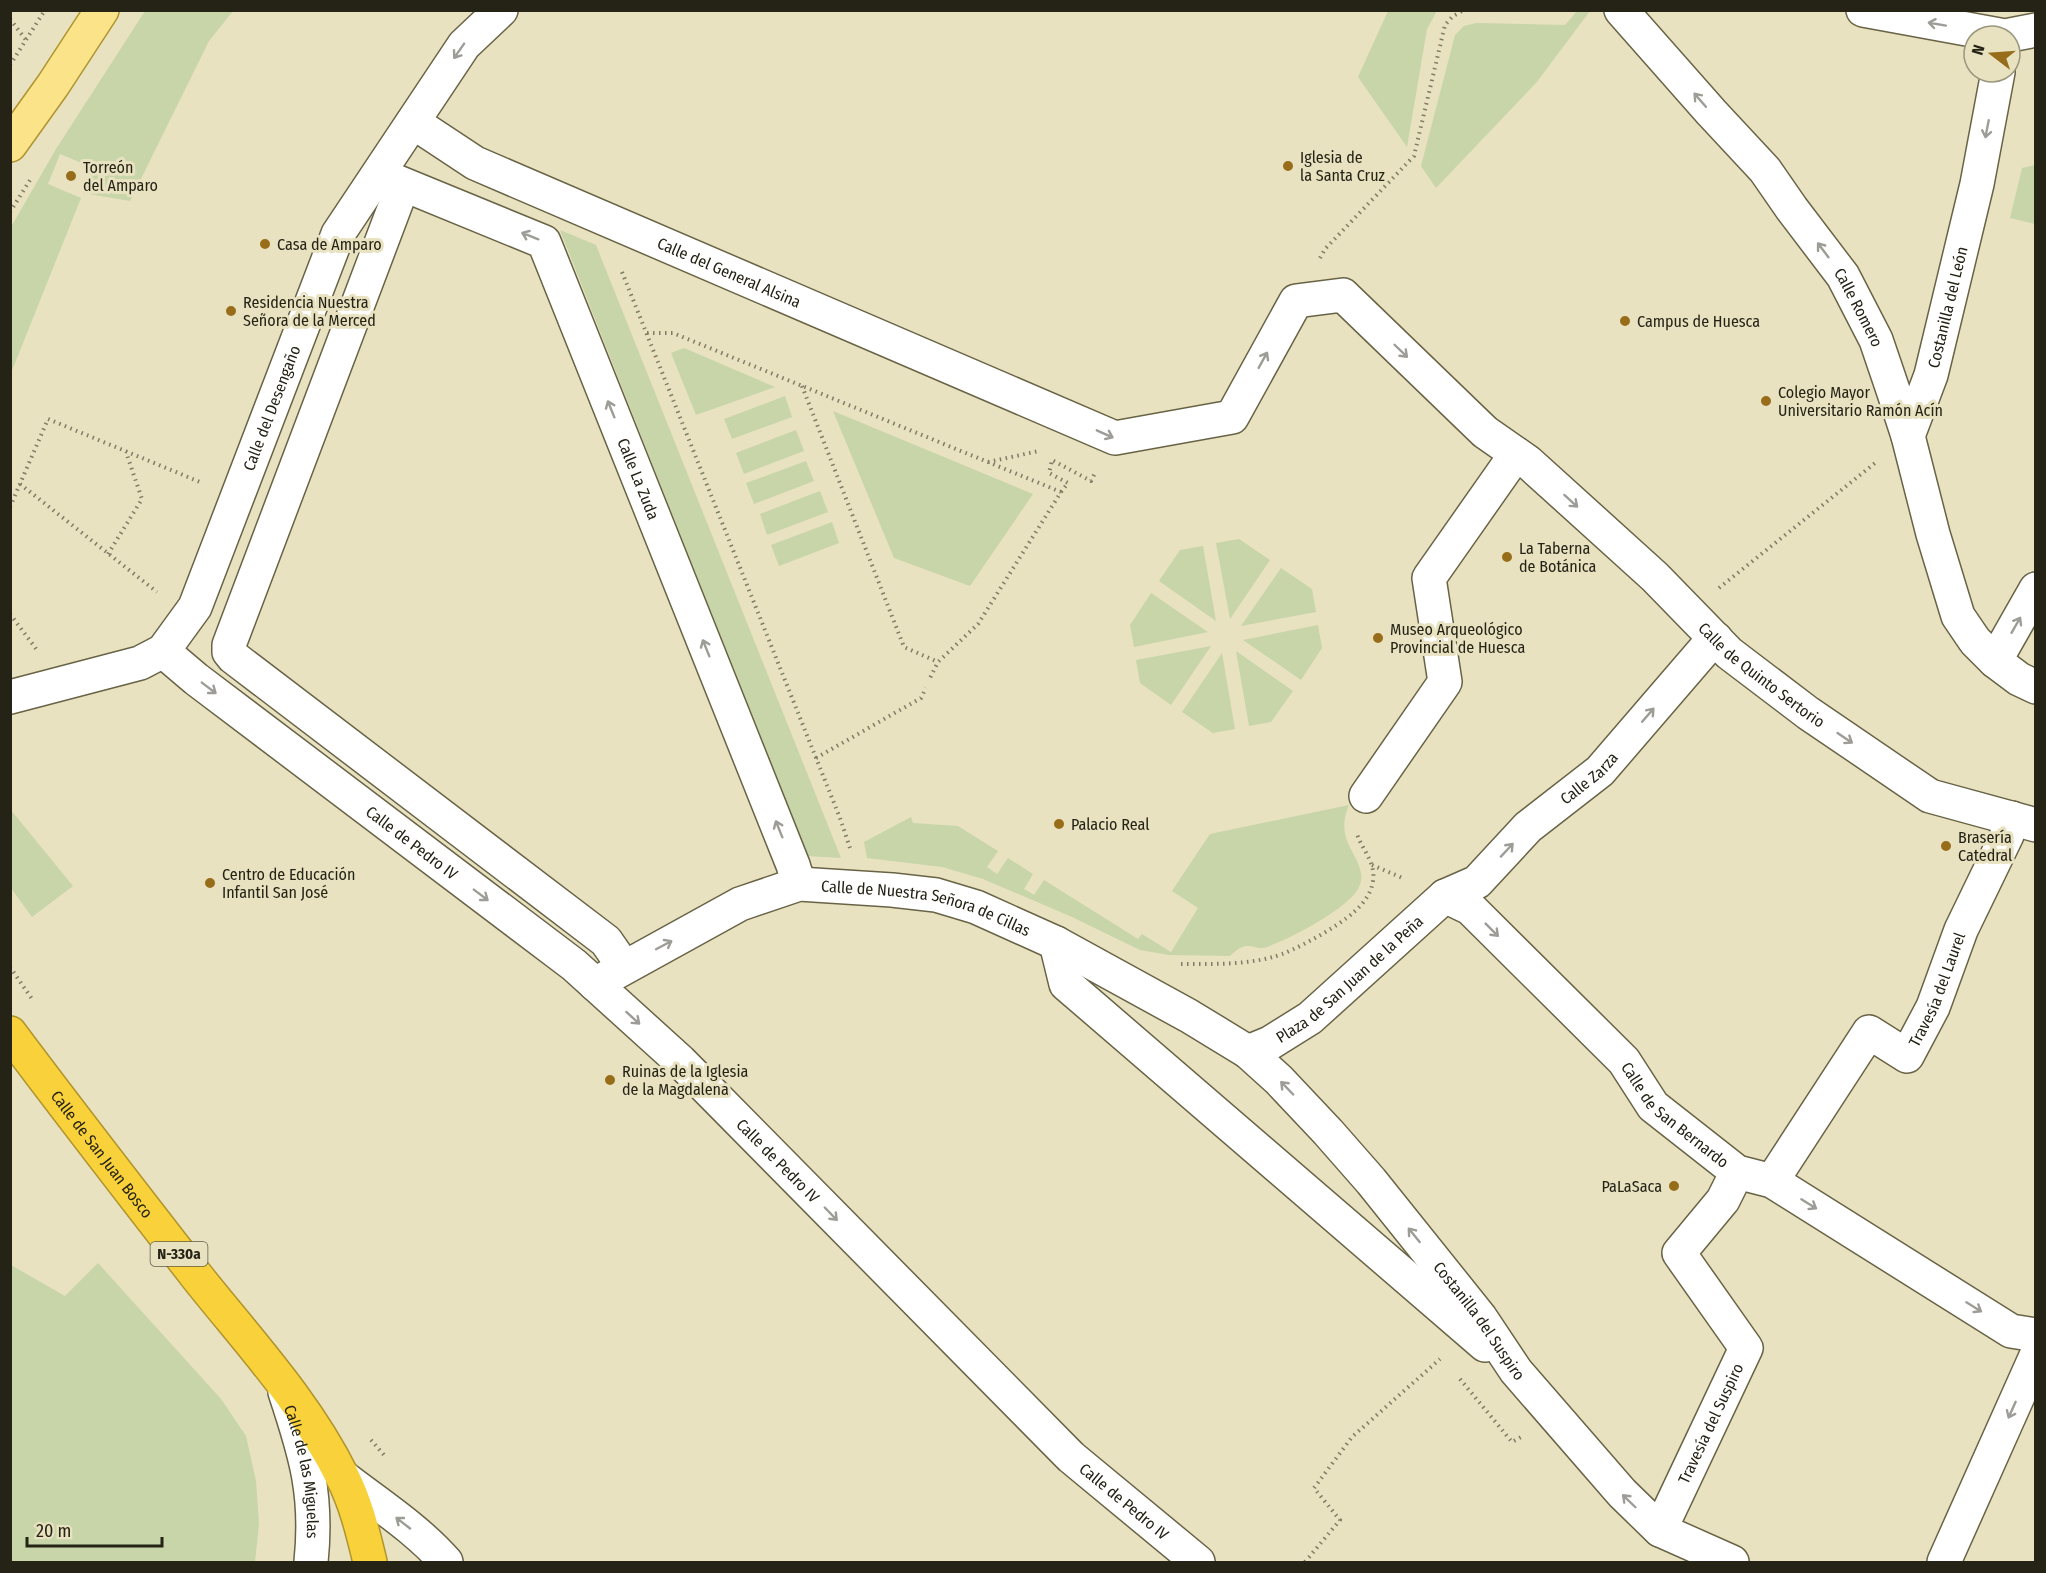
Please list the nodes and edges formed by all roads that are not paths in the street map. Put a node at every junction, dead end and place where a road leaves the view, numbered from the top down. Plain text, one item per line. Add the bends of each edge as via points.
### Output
1 (102, 10) edge
2 (501, 10) edge
3 (1621, 10) edge
4 (1863, 10) edge
5 (1962, 28) edge
6 (1996, 84) edge
7 (53, 86) junction
8 (412, 122) junction
9 (10, 145) edge
10 (10, 160) edge
11 (390, 179) junction
12 (1296, 300) joint
13 (1908, 436) junction
14 (1522, 458) junction
15 (2036, 588) edge
16 (1716, 639) junction
17 (163, 651) junction
18 (1995, 662) junction
19 (2036, 687) edge
20 (10, 697) edge
21 (1366, 796) road end
22 (2024, 821) edge
23 (814, 885) junction
24 (1445, 897) junction
25 (1056, 943) junction
26 (624, 967) junction
27 (595, 984) junction
28 (10, 1033) edge
29 (1248, 1052) junction
30 (1737, 1172) junction
31 (1772, 1181) junction
32 (2036, 1335) edge
33 (2036, 1356) edge
34 (1515, 1371) junction
35 (283, 1384) junction
36 (343, 1478) junction
37 (1660, 1530) junction
38 (311, 1563) edge
39 (370, 1563) edge
40 (446, 1563) edge
41 (1198, 1563) edge
42 (1732, 1563) edge
43 (1944, 1563) edge

1 - 7 main road
2 -> 8 street, Calle del Desengaño via 464,45
13 -> 3 street, Calle Romero via 1876,340 1843,276 1766,170
5 -> 4 street
6 -> 13 street, Costanilla del León via 1977,184 1931,375
7 - 9 main road
7 - 10 main road
8 - 11 street, Calle del Desengaño
8 -> 12 street, Calle del General Alsina via 475,163 1115,438 1232,417
11 - 17 street, Calle del Desengaño via 338,234 195,607
23 -> 11 street, Calle La Zuda via 784,843 544,242
11 - 26 street via 229,652 606,941
12 -> 14 street, Calle de Quinto Sertorio via 1343,295 1485,432
13 - 18 street, Calle Romero via 1958,616
14 -> 16 street, Calle de Quinto Sertorio via 1655,577
14 - 21 street via 1429,578 1445,682
18 -> 15 street
16 -> 22 street, Calle de Quinto Sertorio via 1809,713 1930,796
24 -> 16 street, Calle Zarza via 1477,882 1528,827 1600,771
17 - 20 street, Calle del Desengaño via 140,663
17 -> 27 street, Calle de Pedro IV
18 - 19 street, Calle Romero
22 - 31 street, Travesía del Laurel via 2007,835 1961,930 1933,1007 1907,1056 1869,1032
23 - 25 street, Calle de Nuestra Señora de Cillas via 914,892 956,900
26 -> 23 street, Calle de Nuestra Señora de Cillas via 740,904
24 - 29 street, Plaza de San Juan de la Peña via 1310,1018
24 -> 30 street, Calle de San Bernardo via 1470,908 1624,1061 1653,1106
25 - 29 street, Calle de Nuestra Señora de Cillas
25 - 34 street via 1066,984
26 - 27 street, Calle de Nuestra Señora de Cillas
27 -> 41 street, Calle de Pedro IV via 680,1060 1071,1457
28 - 35 highway, Calle de San Juan Bosco / N-330a
34 -> 29 street, Costanilla del Suspiro via 1480,1317 1371,1181 1320,1123
30 - 31 street, Calle de San Bernardo
30 - 37 street, Travesía del Suspiro via 1723,1200 1679,1253 1746,1348
31 -> 32 street, Calle de San Bernardo via 2011,1330
33 -> 43 street
37 -> 34 street, Costanilla del Suspiro via 1622,1493
35 - 36 highway, Calle de San Juan Bosco / N-330a
35 - 38 street, Calle de las Miguelas via 312,1490
36 - 39 highway, Calle de San Juan Bosco / N-330a
40 -> 36 street, Calle de San Juan Bosco via 408,1527
37 - 42 street, Costanilla del Suspiro

